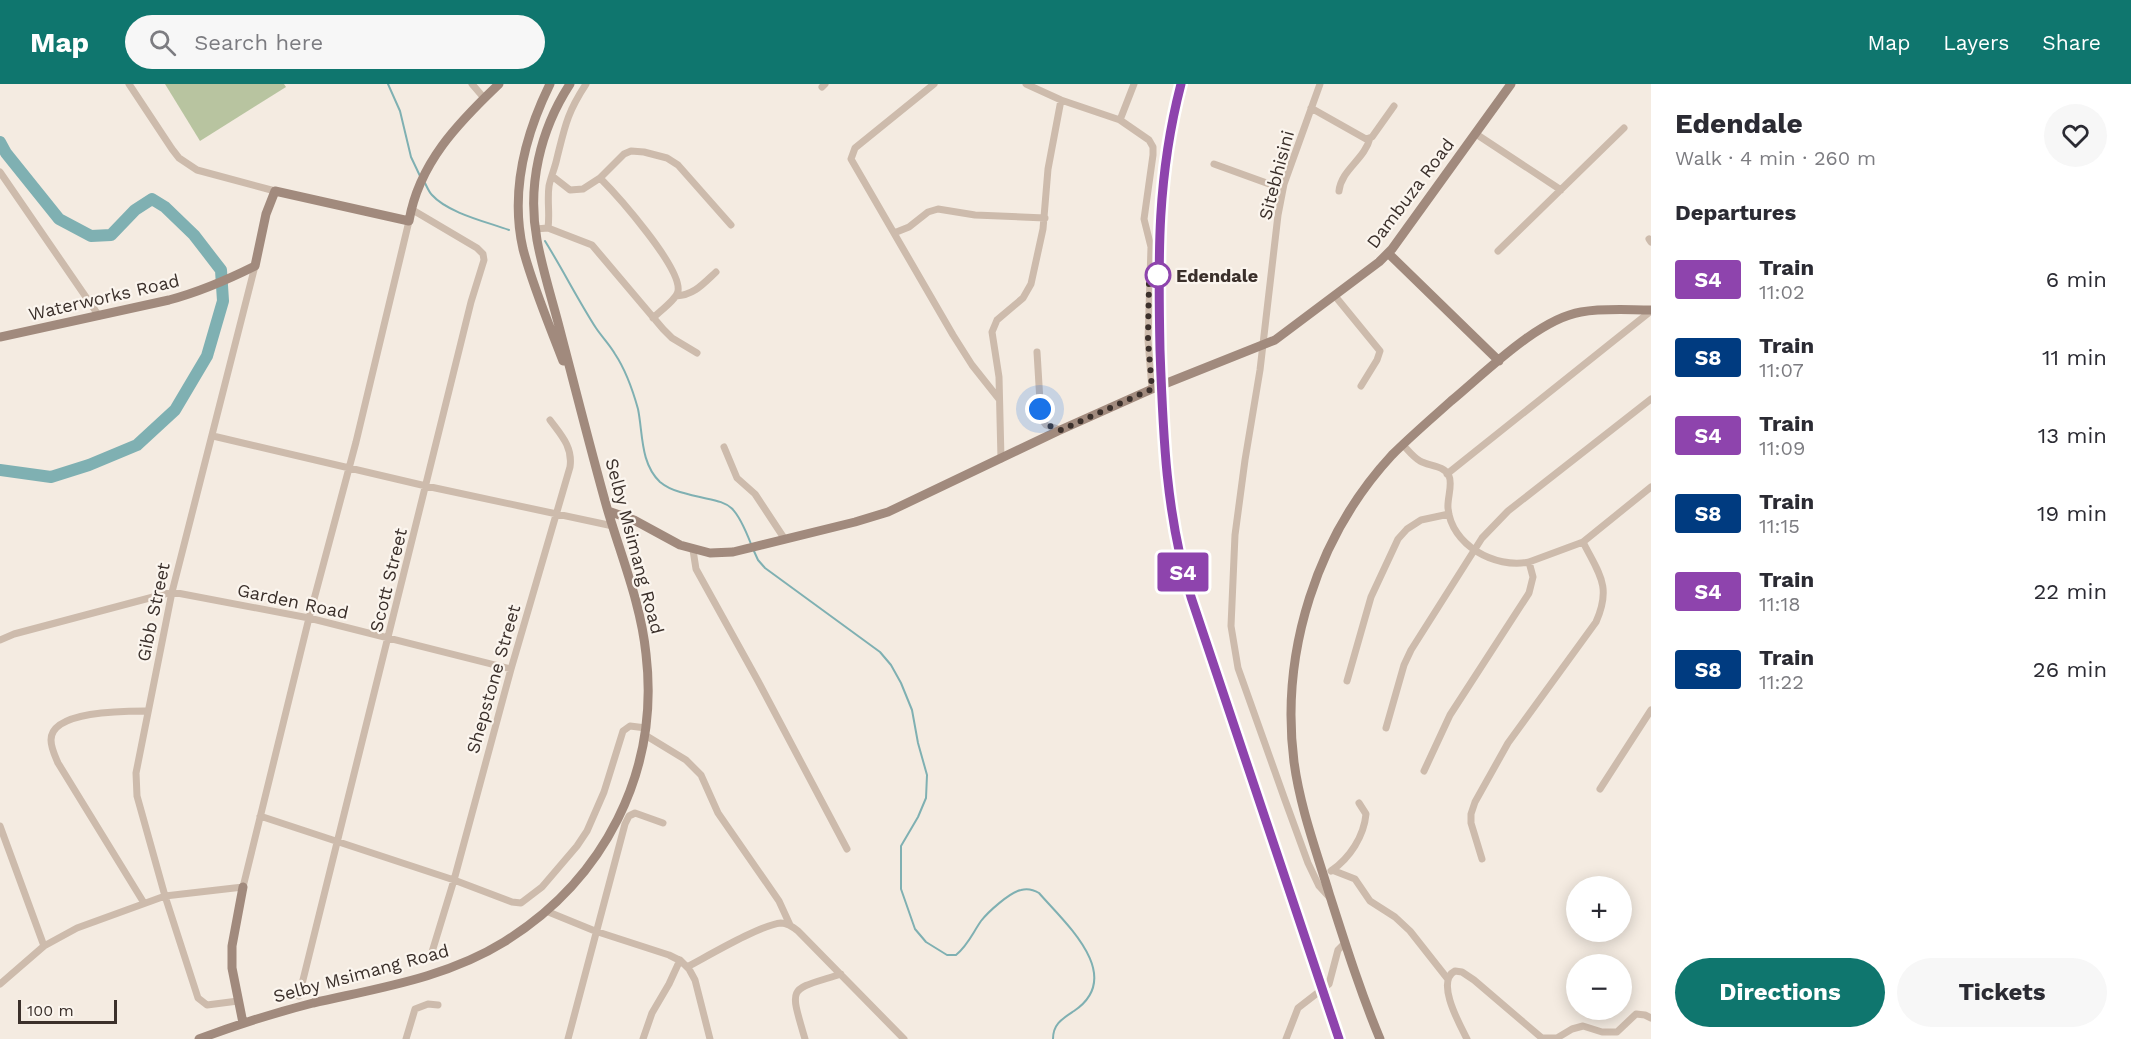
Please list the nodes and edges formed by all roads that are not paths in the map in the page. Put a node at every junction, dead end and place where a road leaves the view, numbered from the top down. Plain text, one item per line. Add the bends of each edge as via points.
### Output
1 (129, 84) edge
2 (472, 84) edge
3 (499, 84) edge
4 (549, 84) edge
5 (570, 84) edge
6 (586, 84) edge
7 (934, 84) edge
8 (1026, 84) edge
9 (1134, 84) edge
10 (1320, 84) edge
11 (1511, 84) edge
12 (484, 98) junction
13 (1061, 99) junction
14 (1394, 106) dead end
15 (1311, 108) junction
16 (1120, 120) junction
17 (1624, 128) dead end
18 (1476, 134) junction
19 (1370, 138) junction
20 (1214, 164) dead end
21 (0, 172) edge
22 (552, 176) junction
23 (600, 178) junction
24 (1283, 189) junction
25 (1561, 190) junction
26 (274, 191) junction
27 (1339, 191) dead end
28 (411, 209) junction
29 (1045, 218) junction
30 (409, 220) junction
31 (731, 225) dead end
32 (548, 228) junction
33 (535, 229) junction
34 (894, 233) junction
35 (1497, 251) dead end
36 (1388, 253) junction
37 (255, 266) junction
38 (716, 272) dead end
39 (676, 296) junction
40 (1335, 297) junction
41 (1651, 310) edge
42 (99, 316) junction
43 (653, 318) junction
44 (0, 337) edge
45 (1261, 347) junction
46 (1037, 352) dead end
47 (696, 353) dead end
48 (1499, 361) junction
49 (1361, 387) dead end
50 (1152, 389) junction
51 (999, 399) junction
52 (1651, 399) edge
53 (577, 400) junction
54 (550, 420) dead end
55 (1061, 430) junction
56 (213, 436) junction
57 (1403, 445) junction
58 (724, 447) dead end
59 (1001, 459) junction
60 (350, 467) junction
61 (1448, 474) junction
62 (426, 486) junction
63 (1651, 487) edge
64 (608, 511) junction
65 (1449, 514) junction
66 (557, 515) junction
67 (613, 526) junction
68 (780, 539) junction
69 (1583, 542) junction
70 (693, 550) junction
71 (1474, 551) junction
72 (1529, 562) junction
73 (172, 592) junction
74 (309, 618) junction
75 (389, 639) junction
76 (0, 640) edge
77 (511, 669) junction
78 (1347, 681) dead end
79 (1651, 710) edge
80 (148, 711) junction
81 (1386, 728) dead end
82 (645, 731) junction
83 (1424, 771) dead end
84 (1599, 789) dead end
85 (1359, 803) dead end
86 (260, 816) junction
87 (663, 823) dead end
88 (0, 826) edge
89 (338, 841) junction
90 (606, 843) junction
91 (618, 848) junction
92 (847, 849) dead end
93 (1482, 860) dead end
94 (1328, 872) junction
95 (454, 880) junction
96 (243, 887) junction
97 (165, 896) junction
98 (1331, 900) junction
99 (144, 903) junction
100 (546, 911) junction
101 (790, 926) junction
102 (595, 931) junction
103 (1344, 944) junction
104 (44, 946) junction
105 (432, 952) dead end
106 (680, 960) junction
107 (687, 967) junction
108 (841, 974) junction
109 (1447, 978) junction
110 (0, 984) edge
111 (299, 996) dead end
112 (238, 1001) junction
113 (438, 1005) dead end
114 (1651, 1018) edge
115 (243, 1023) junction
116 (199, 1039) edge
117 (406, 1039) edge
118 (568, 1039) edge
119 (643, 1039) edge
120 (710, 1039) edge
121 (805, 1039) edge
122 (904, 1039) edge
123 (1286, 1039) edge
124 (1380, 1039) edge
125 (1467, 1039) edge
126 (1543, 1039) edge

1 - 26 street via 172,149 189,166
2 - 12 street
3 - 12 street
4 - 53 street, Selby Msimang Road via 535,113 523,155 519,182 521,231 528,267
5 - 33 street, Selby Msimang Road via 552,114 541,150 534,186
6 - 22 street via 566,119
7 - 34 street via 855,148 851,156
8 - 13 street
9 - 16 street
10 - 15 street, Sitebhisini
11 - 18 street, Dambuza Road
12 - 28 street via 446,138 417,189
13 - 16 street
13 - 29 street via 1049,160
14 - 19 street
15 - 19 street via 1363,138
15 - 24 street, Sitebhisini
16 - 50 street via 1153,147 1144,214 1151,247 1148,340
17 - 25 street
18 - 25 street
18 - 36 street, Dambuza Road
19 - 27 street via 1363,155 1340,183
20 - 24 street
21 - 42 street
22 - 23 street via 574,191
22 - 32 street
23 - 31 street via 631,151 667,158 678,165
23 - 39 street via 668,262 677,283
24 - 45 street, Sitebhisini
25 - 35 street
26 - 30 street
26 - 37 street, Gibb Street
28 - 30 street
28 - 62 street, Scott Street via 463,238 484,256
29 - 34 street via 938,209
29 - 51 street via 1029,289 993,327
30 - 60 street
32 - 33 street
32 - 43 street via 592,245
33 - 53 street, Selby Msimang Road
34 - 51 street via 972,365
36 - 40 street, Dambuza Road
36 - 48 street
37 - 42 street, Waterworks Road via 185,296
37 - 56 street, Gibb Street
38 - 39 street via 696,291
39 - 43 street
40 - 45 street, Dambuza Road
40 - 49 street via 1380,351
41 - 48 street via 1599,309 1572,314 1536,332
41 - 61 street
42 - 44 street, Waterworks Road
43 - 47 street via 672,338
45 - 50 street, Dambuza Road
45 - 98 street, Sitebhisini via 1235,535 1231,626 1238,668 1300,842 1319,886
46 - 55 street via 1041,418 1046,425
48 - 57 street
50 - 55 street, Dambuza Road
51 - 59 street
52 - 71 street via 1503,516
53 - 64 street, Selby Msimang Road
54 - 66 street, Shepstone Street via 567,443 571,459
55 - 59 street, Dambuza Road
56 - 60 street
56 - 73 street, Gibb Street
57 - 61 street via 1420,461
57 - 94 street via 1369,484 1335,537 1306,606 1298,644 1293,694 1294,761 1302,800
58 - 68 street via 737,478 755,494
59 - 68 street, Dambuza Road via 888,512
60 - 62 street
60 - 74 street
61 - 65 street
62 - 66 street
62 - 75 street, Scott Street
63 - 69 street
64 - 67 street, Selby Msimang Road
64 - 70 street, Dambuza Road
65 - 71 street via 1453,526
65 - 78 street via 1421,520 1398,539 1371,597
66 - 67 street
66 - 77 street, Shepstone Street
67 - 82 street, Selby Msimang Road via 643,634 648,674
68 - 70 street, Dambuza Road via 733,552 710,554
69 - 72 street
69 - 93 street via 1601,578 1604,603 1596,622 1508,743 1474,802 1471,823
70 - 92 street via 696,569
71 - 72 street via 1503,562
71 - 81 street via 1411,650
72 - 83 street via 1533,577 1529,593 1450,715
73 - 74 street, Garden Road
73 - 76 street
73 - 80 street, Gibb Street
74 - 75 street, Garden Road
74 - 86 street
75 - 77 street, Garden Road
75 - 89 street, Scott Street
77 - 95 street, Shepstone Street
79 - 84 street
80 - 97 street, Gibb Street via 136,787
80 - 99 street via 109,712 67,720 52,733 50,740 58,763
82 - 90 street, Selby Msimang Road via 624,807
82 - 95 street via 630,726 623,731 587,831 534,894 521,903 512,902
82 - 101 street via 701,775 718,813 779,901
85 - 94 street via 1366,814 1363,831 1349,854
86 - 89 street
86 - 96 street
87 - 91 street via 632,813
88 - 104 street
89 - 95 street
89 - 111 street, Scott Street
90 - 91 street
90 - 100 street, Selby Msimang Road
91 - 102 street
94 - 98 street
94 - 109 street via 1341,872 1354,879 1370,901 1410,931
95 - 105 street, Shepstone Street
96 - 97 street
96 - 112 street via 232,946
97 - 99 street
97 - 112 street, Gibb Street via 198,998 207,1005
98 - 103 street
99 - 104 street via 77,928
100 - 102 street
100 - 115 street, Selby Msimang Road via 503,942 444,971
101 - 107 street via 783,923 764,929
101 - 108 street
102 - 106 street
102 - 118 street
103 - 123 street via 1338,950 1330,982 1298,1008
103 - 124 street
104 - 110 street
106 - 107 street
106 - 119 street
107 - 120 street via 697,987
108 - 121 street via 802,986 796,992
108 - 122 street
109 - 125 street via 1451,1003
109 - 126 street via 1455,971 1466,974
112 - 115 street
113 - 117 street via 415,1009
114 - 126 street via 1636,1014 1617,1032 1583,1026 1557,1038
115 - 116 street, Selby Msimang Road

